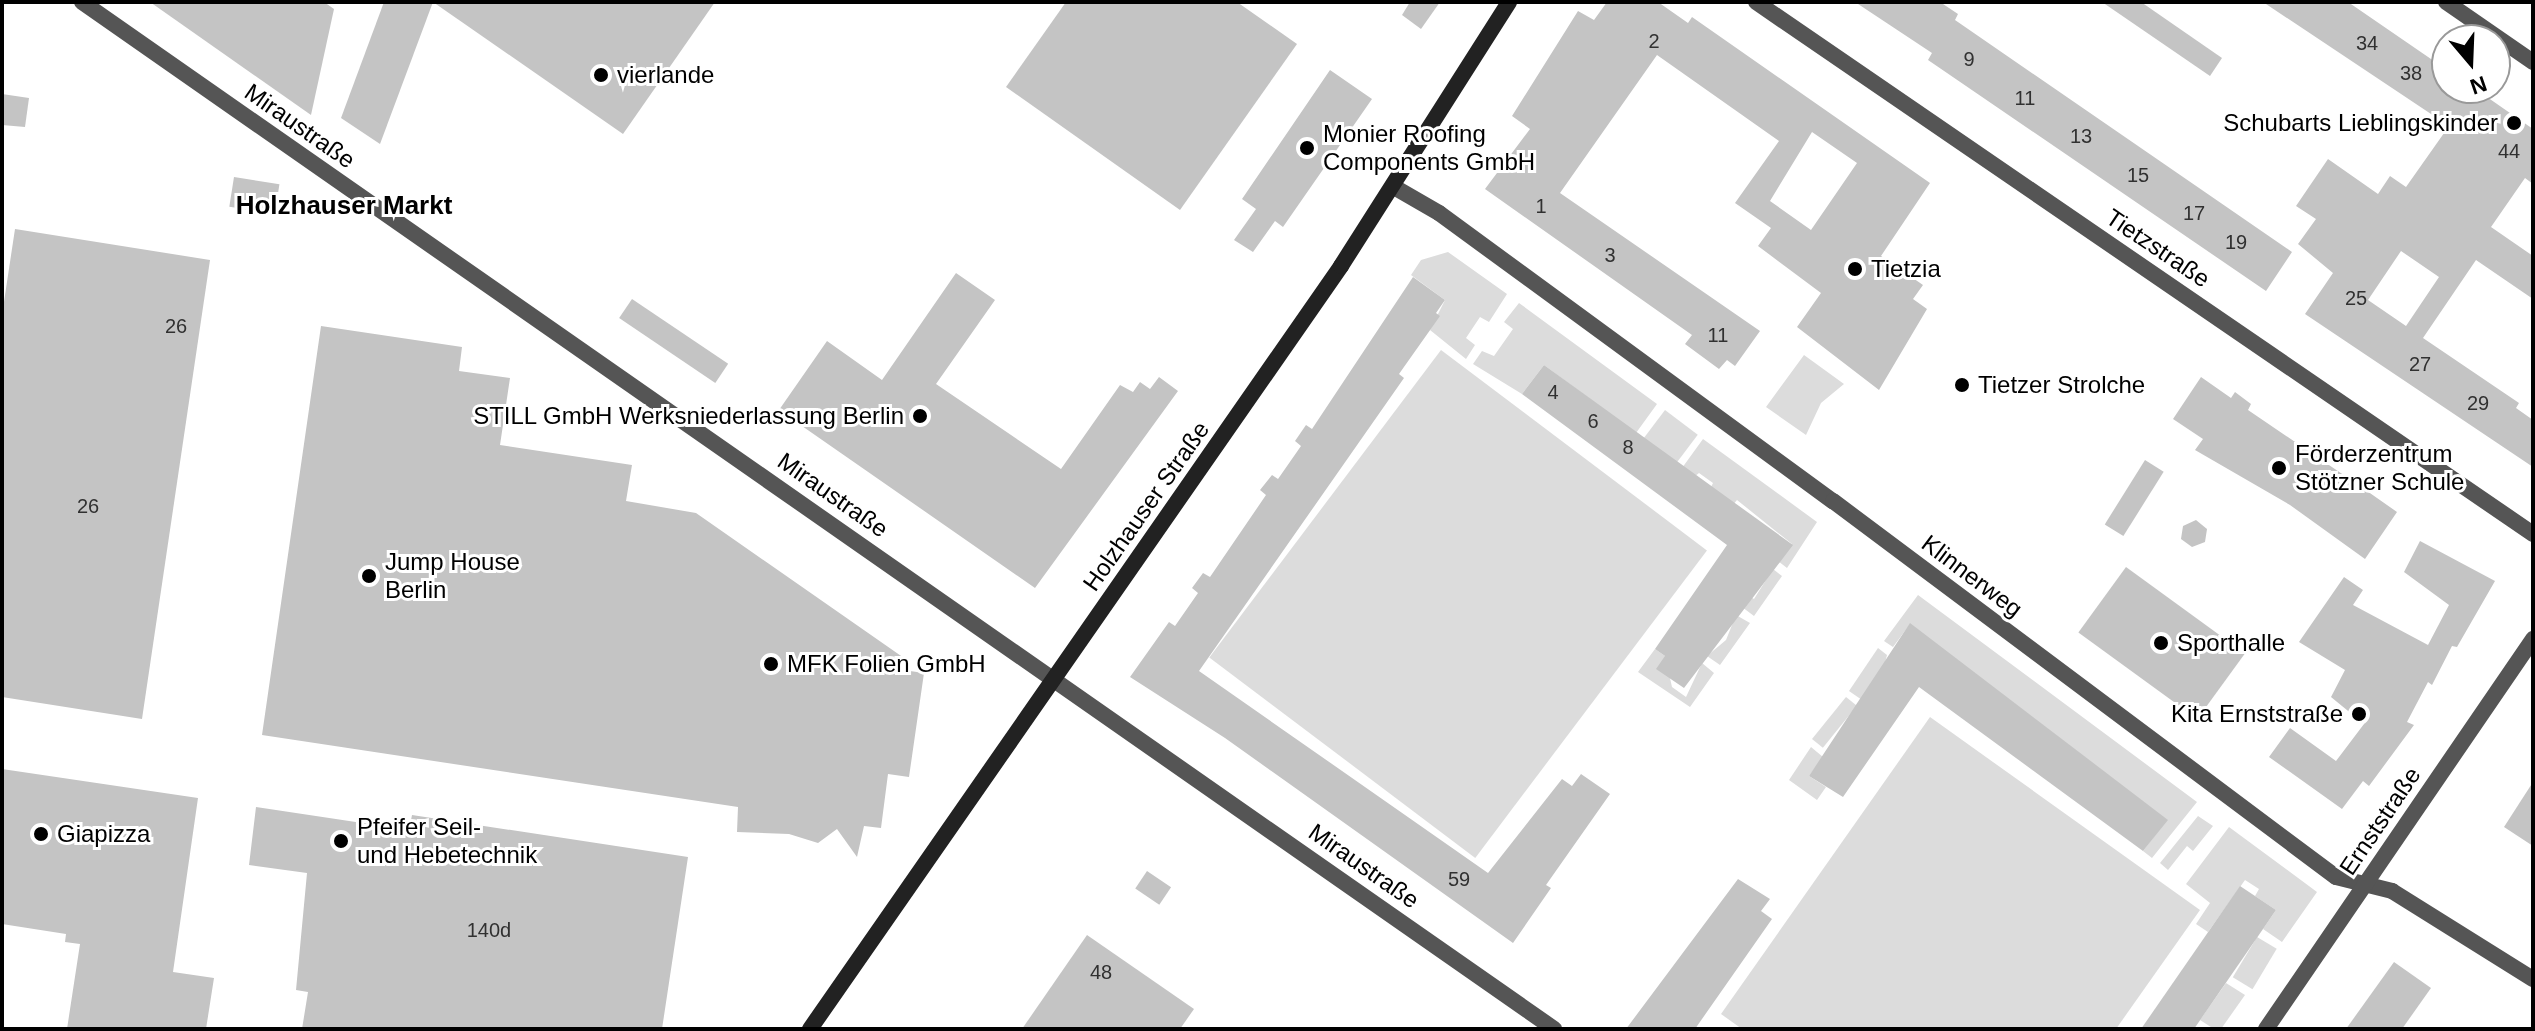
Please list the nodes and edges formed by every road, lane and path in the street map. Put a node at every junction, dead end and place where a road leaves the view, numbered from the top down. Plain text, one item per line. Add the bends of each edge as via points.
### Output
1 (82, 2) edge
2 (1509, 2) edge
3 (1756, 2) edge
4 (2446, 2) edge
5 (2533, 62) edge
6 (1394, 187) junction
7 (2533, 534) edge
8 (2533, 639) edge
9 (1054, 679) junction
10 (2365, 884) junction
11 (2533, 979) edge
12 (810, 1029) edge
13 (1554, 1029) edge
14 (2266, 1029) edge

1 - 9 street, Miraustraße
2 - 6 main road, Holzhauser Straße
3 - 7 street, Tietzstraße
4 - 5 street
6 - 9 main road, Holzhauser Straße
6 - 10 street, Klinnerweg via 1439,213 1833,501 2336,877
8 - 10 street, Ernststraße
9 - 12 main road, Holzhauser Straße
9 - 13 street, Miraustraße
10 - 11 street, Klinnerweg via 2392,891
10 - 14 street, Ernststraße

